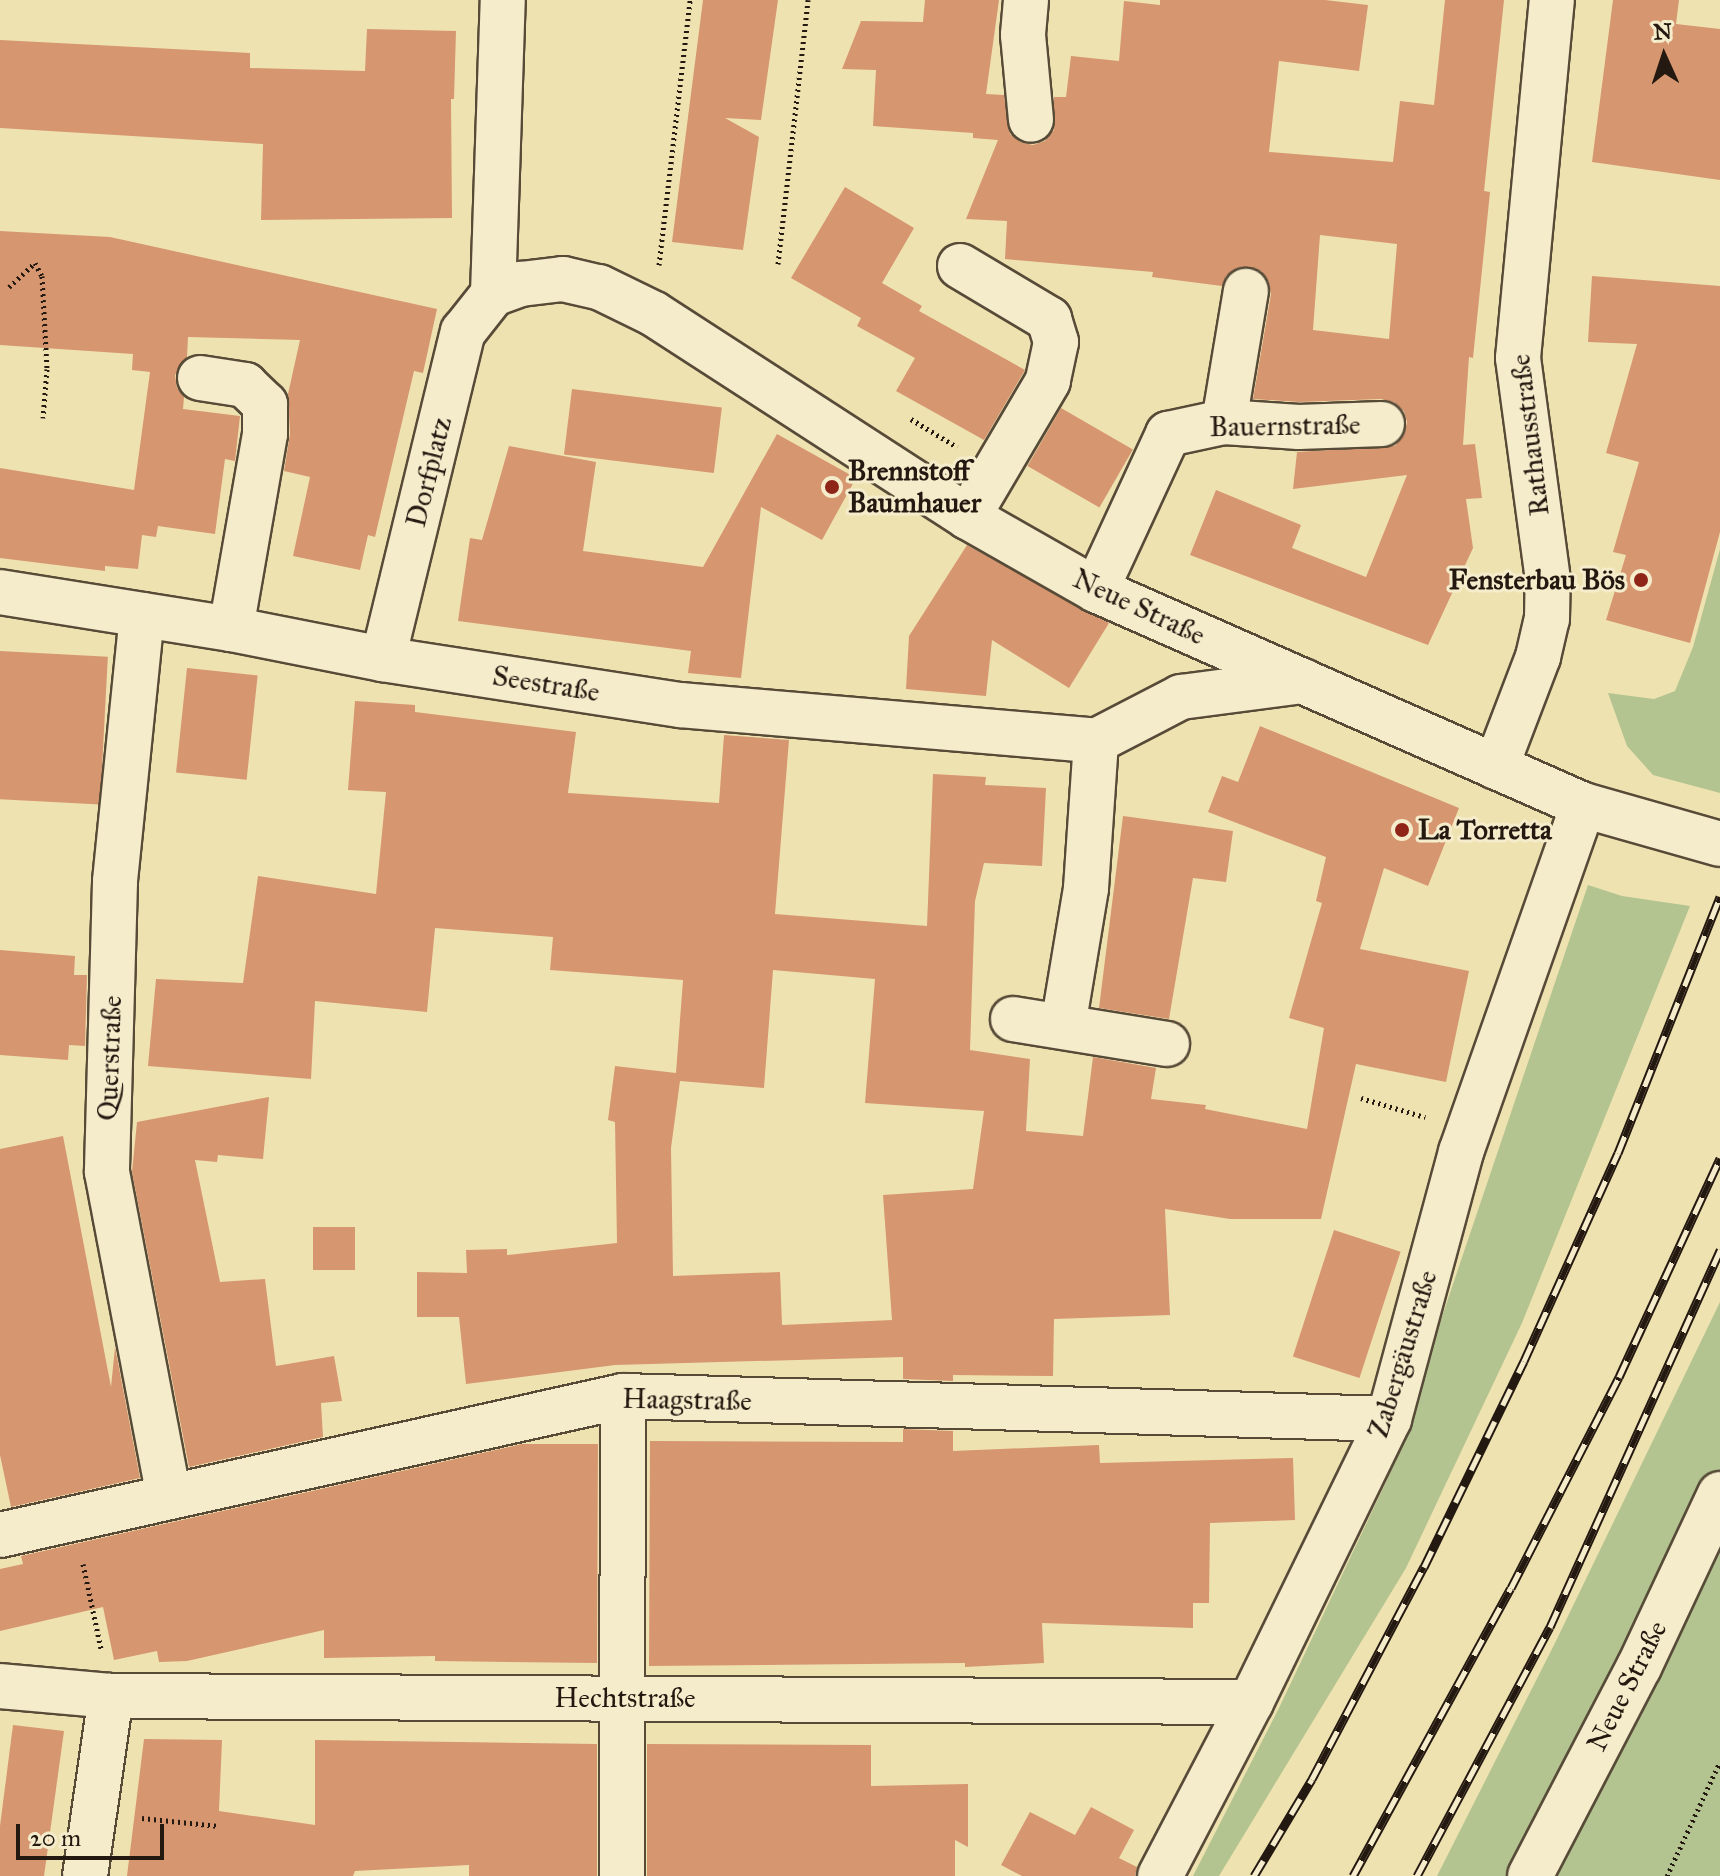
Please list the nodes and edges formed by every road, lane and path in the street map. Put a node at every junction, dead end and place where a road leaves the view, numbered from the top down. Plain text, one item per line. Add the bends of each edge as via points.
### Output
1 (503, 0) edge
2 (690, 0) edge
3 (808, 0) edge
4 (1026, 0) edge
5 (1552, 0) edge
6 (1031, 120) dead end
7 (778, 264) dead end
8 (960, 266) dead end
9 (9, 287) dead end
10 (1246, 291) dead end
11 (493, 294) junction
12 (654, 314) junction
13 (200, 378) dead end
14 (43, 418) dead end
15 (1224, 422) junction
16 (1382, 424) dead end
17 (968, 517) junction
18 (1096, 590) junction
19 (0, 592) edge
20 (142, 615) junction
21 (231, 629) junction
22 (383, 659) junction
23 (1303, 681) junction
24 (1096, 741) junction
25 (1496, 767) junction
26 (1583, 805) junction
27 (1720, 844) edge
28 (1013, 1019) dead end
29 (1063, 1026) junction
30 (1167, 1044) dead end
31 (1361, 1098) dead end
32 (1469, 1130) junction
33 (623, 1396) junction
34 (1389, 1419) junction
35 (1720, 1494) edge
36 (169, 1497) junction
37 (73, 1519) junction
38 (0, 1535) edge
39 (0, 1686) edge
40 (111, 1696) junction
41 (620, 1698) junction
42 (1251, 1702) junction
43 (1720, 1762) edge
44 (94, 1813) junction
45 (219, 1826) dead end
46 (85, 1876) edge
47 (622, 1876) edge
48 (1160, 1876) edge
49 (1530, 1876) edge
50 (1667, 1876) edge

1 - 11 street
2 - 12 path
3 - 7 path
4 - 6 street via 1023,35
5 - 25 street, Rathausstraße via 1518,358 1548,580 1547,619
8 - 17 street via 1049,319 1056,342 1048,381
9 - 14 path via 35,263 42,276 47,369
10 - 15 street
11 - 12 street, Neue Straße via 563,279 599,287
11 - 22 street, Dorfplatz via 463,332
12 - 17 street, Neue Straße
13 - 21 street via 245,385 265,404 265,434
15 - 16 street, Bauernstraße via 1299,427
15 - 18 street, Bauernstraße via 1168,434
17 - 18 street, Neue Straße
18 - 23 street, Neue Straße
19 - 20 street, Seestraße
20 - 21 street, Seestraße
20 - 36 street, Querstraße via 115,882 107,1172
21 - 22 street, Seestraße
22 - 24 street, Seestraße via 680,705
23 - 24 street via 1181,697
23 - 25 street, Neue Straße
24 - 29 street via 1086,888
25 - 26 street, Neue Straße
26 - 27 street, Neue Straße
26 - 32 street, Zabergäustraße
28 - 29 street
29 - 30 street
31 - 32 path
32 - 34 street, Zabergäustraße
33 - 34 street, Haagstraße
33 - 36 street, Haagstraße
33 - 41 street
34 - 42 street, Zabergäustraße
35 - 49 street, Neue Straße via 1639,1667
36 - 37 street, Haagstraße
37 - 38 street, Haagstraße
37 - 40 path
39 - 40 street, Hechtstraße
40 - 41 street, Hechtstraße
40 - 44 street
41 - 42 street, Hechtstraße
41 - 47 street
42 - 48 street, Zabergäustraße
43 - 50 path
44 - 45 path
44 - 46 street

